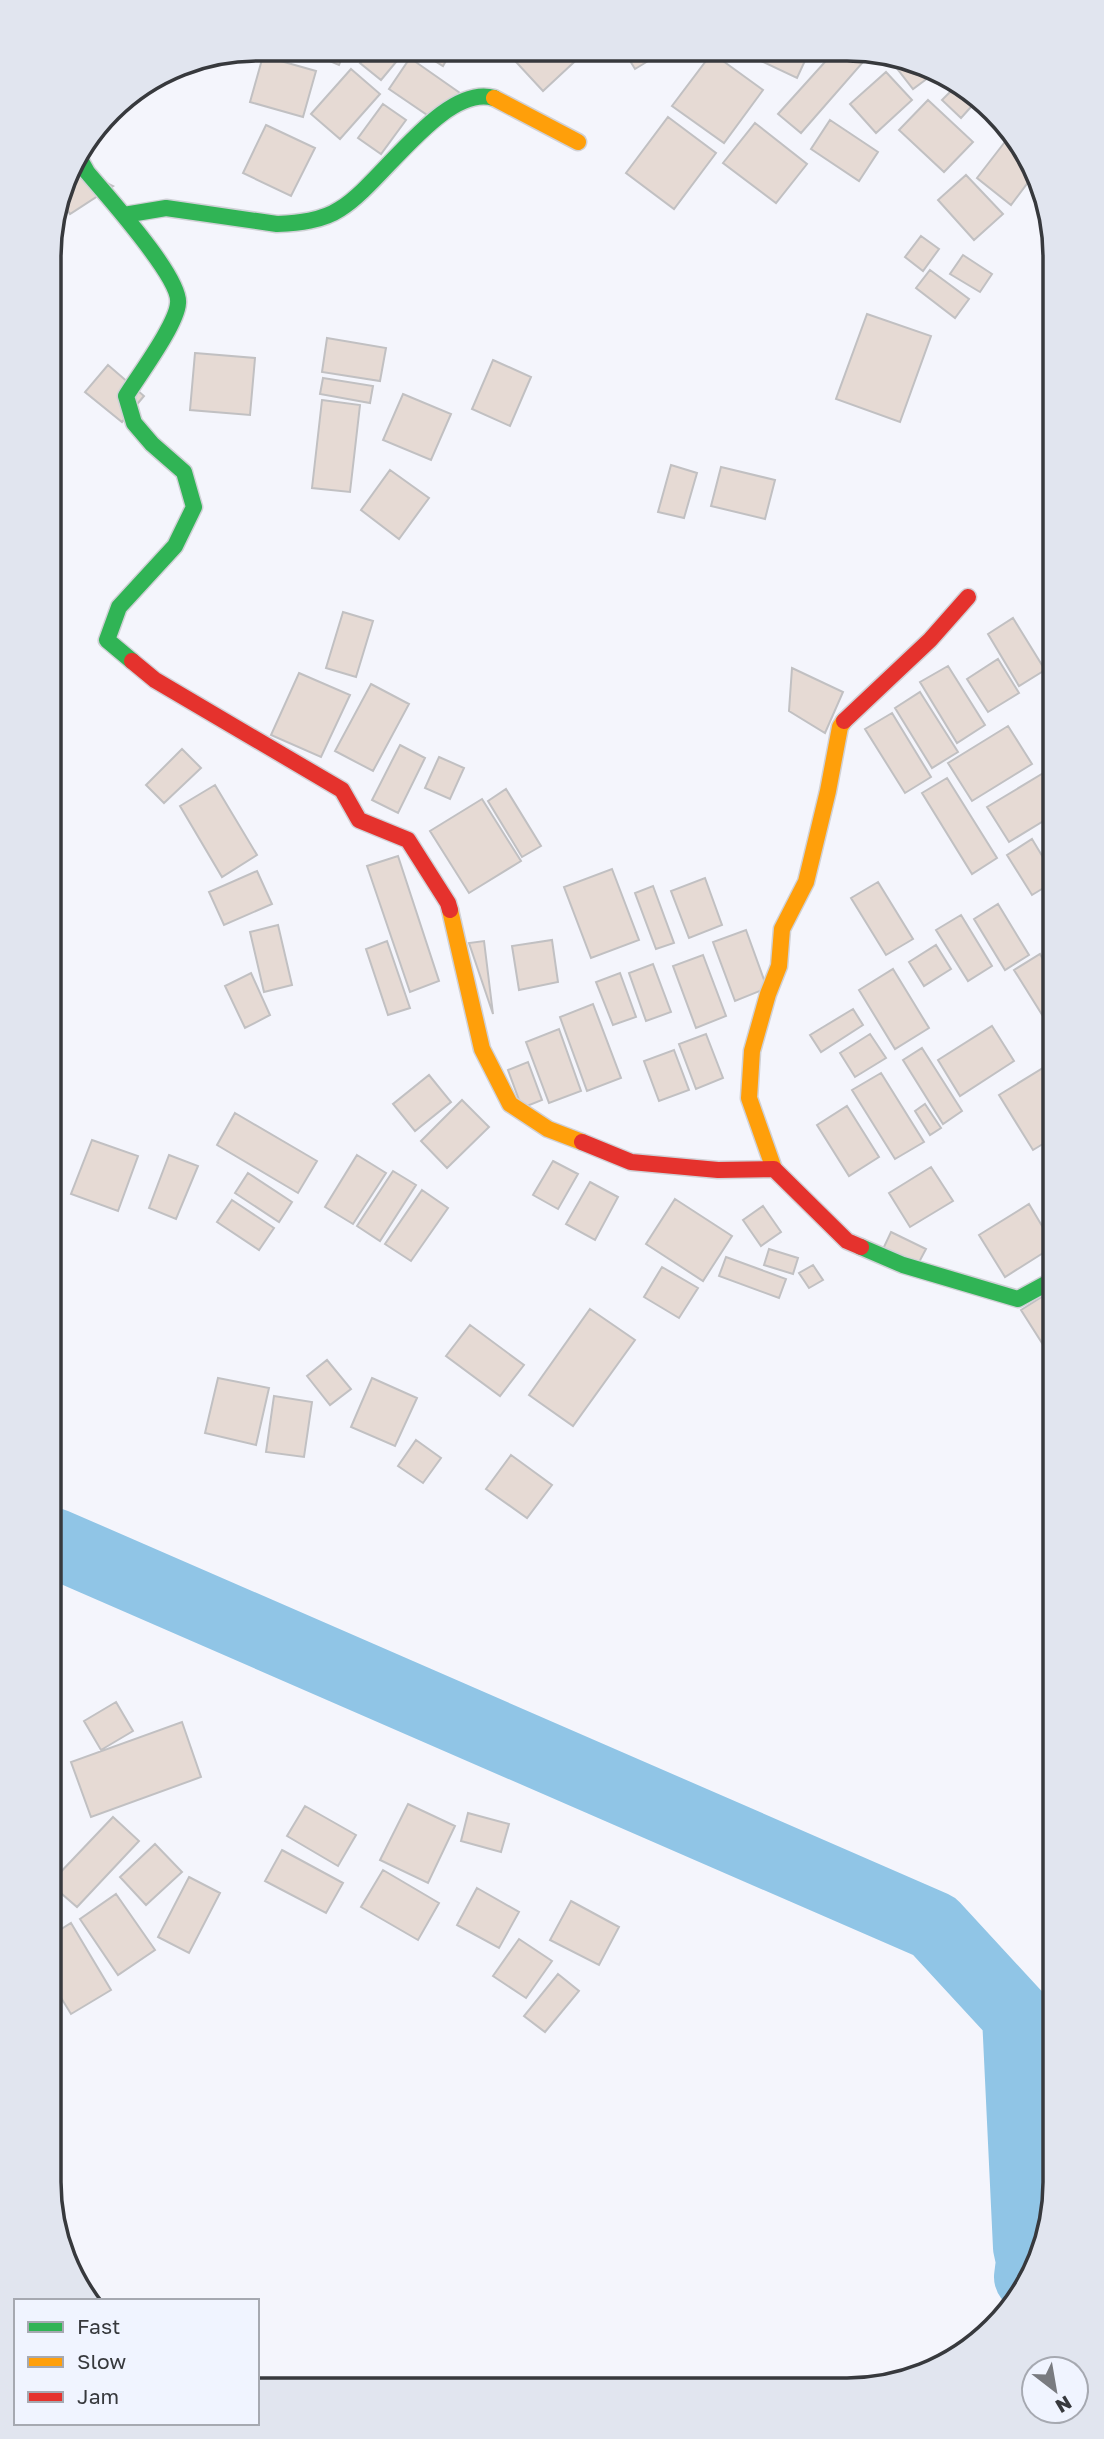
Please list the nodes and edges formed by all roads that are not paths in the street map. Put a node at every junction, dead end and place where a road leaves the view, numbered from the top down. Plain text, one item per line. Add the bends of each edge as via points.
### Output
1 (578, 142) dead end
2 (84, 166) edge
3 (124, 215) junction
4 (968, 597) dead end
5 (774, 1169) junction
6 (1042, 1286) edge

1 - 3 street via 493,97 476,94 458,102 408,144 343,208 315,219 262,223 165,208
2 - 3 street
3 - 5 street via 172,281 179,301 174,318 126,396 134,423 184,472 194,507 175,546 119,607 107,640 155,680 342,790 359,820 408,840 448,903 482,1049 510,1104 548,1129 631,1162 718,1170
4 - 5 street via 840,727 806,882 782,929 779,965 752,1051 749,1098
5 - 6 street via 847,1241 903,1265 1018,1299

